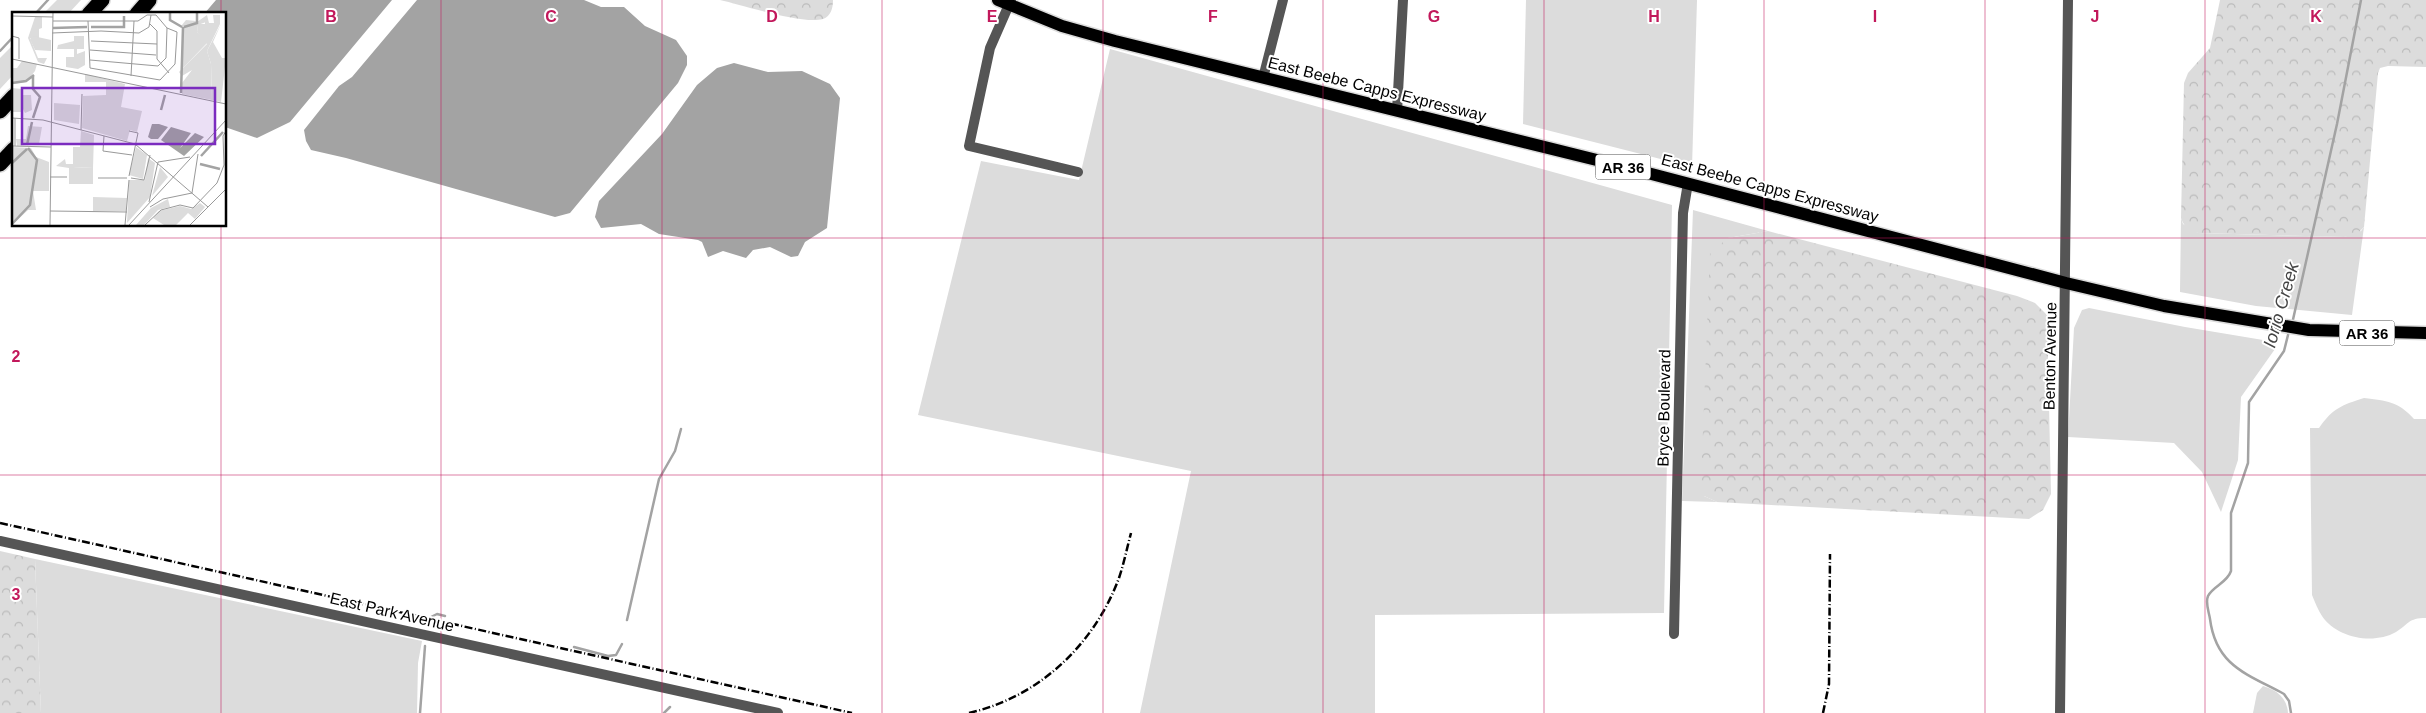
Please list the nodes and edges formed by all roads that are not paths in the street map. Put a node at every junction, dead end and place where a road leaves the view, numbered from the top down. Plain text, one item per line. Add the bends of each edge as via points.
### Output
1 (102, 0) edge
2 (150, 0) edge
3 (1283, 0) edge
4 (1403, 0) edge
5 (2068, 0) edge
6 (1006, 2) edge
7 (91, 12) edge
8 (139, 12) edge
9 (1263, 78) junction
10 (12, 98) edge
11 (0, 111) edge
12 (1397, 111) junction
13 (12, 150) edge
14 (0, 164) edge
15 (1078, 172) dead end
16 (1688, 183) junction
17 (2066, 283) junction
18 (2426, 333) edge
19 (0, 540) edge
20 (1674, 634) dead end
21 (778, 713) edge
22 (2060, 713) edge

1 - 7 highway
2 - 8 highway
3 - 9 street
4 - 12 street
5 - 17 street, Benton Avenue
6 - 9 main road, East Beebe Capps Expressway / AR 36 via 1062,26
6 - 15 street via 990,48 969,146
9 - 12 main road, East Beebe Capps Expressway / AR 36
10 - 11 highway
12 - 16 main road, East Beebe Capps Expressway / AR 36
13 - 14 highway
16 - 17 main road, East Beebe Capps Expressway / AR 36
16 - 20 street, Bryce Boulevard via 1683,213
17 - 18 main road, East Beebe Capps Expressway / AR 36 via 2164,306 2309,330
17 - 22 street, Benton Avenue
19 - 21 street, East Park Avenue

